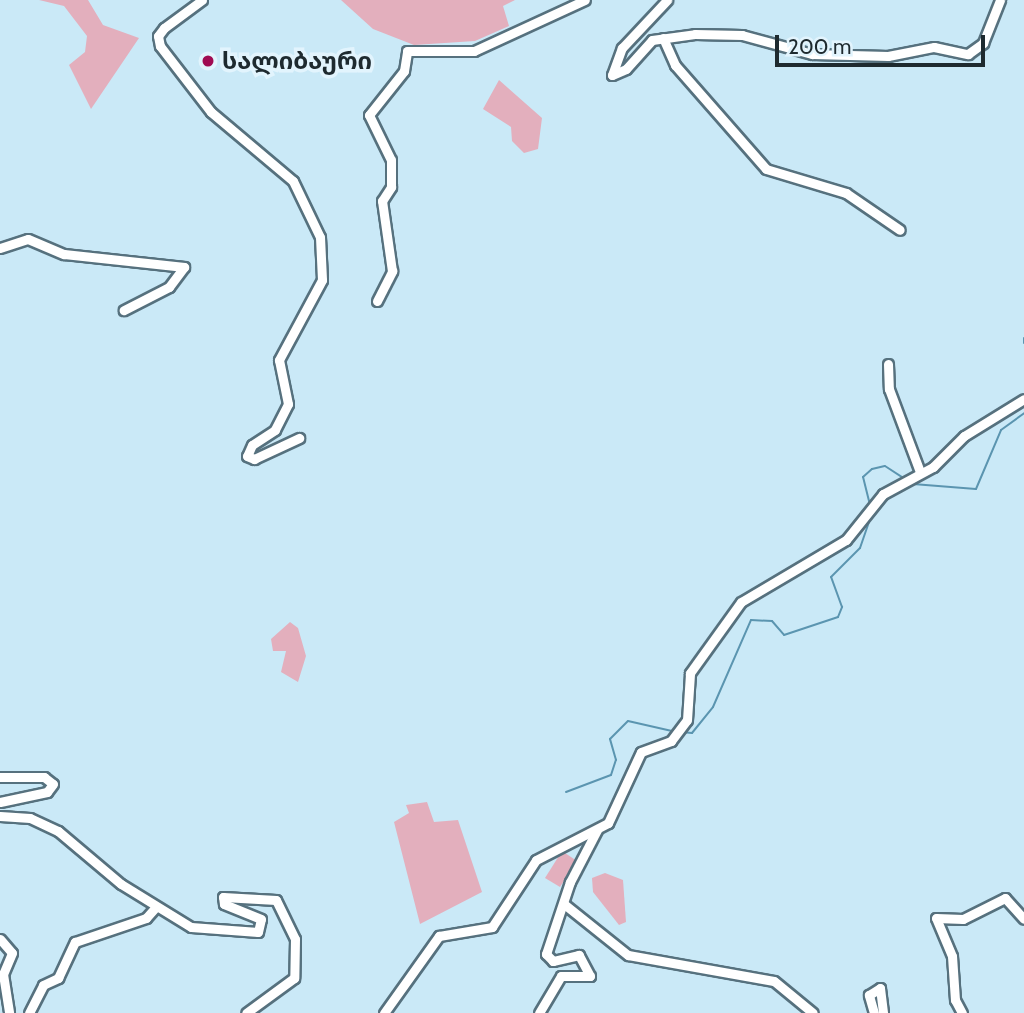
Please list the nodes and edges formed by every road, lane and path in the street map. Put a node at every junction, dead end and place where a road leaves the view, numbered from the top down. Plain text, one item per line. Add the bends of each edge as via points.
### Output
1 (202, 0) edge
2 (585, 0) edge
3 (667, 0) edge
4 (1000, 0) edge
5 (663, 38) junction
6 (900, 230) dead end
7 (0, 248) edge
8 (377, 301) dead end
9 (124, 310) dead end
10 (888, 364) dead end
11 (1024, 399) edge
12 (299, 438) dead end
13 (920, 472) junction
14 (0, 777) edge
15 (0, 802) edge
16 (0, 816) edge
17 (597, 830) junction
18 (564, 904) junction
19 (156, 907) junction
20 (1024, 919) edge
21 (0, 939) edge
22 (9, 1013) edge
23 (29, 1013) edge
24 (246, 1013) edge
25 (384, 1013) edge
26 (538, 1013) edge
27 (813, 1013) edge
28 (874, 1013) edge
29 (883, 1013) edge
30 (962, 1013) edge

1 - 12 street via 158,40 211,112 293,181 320,237 322,279 279,360 288,404 275,430 252,445 247,456 254,459
2 - 8 street via 474,51 407,51 404,71 369,115 391,160 391,187 382,201 392,271
3 - 5 street via 622,48 611,75 626,69 644,44
4 - 5 street via 983,43 968,54 934,47 888,56 812,54 742,35
5 - 6 street via 675,65 766,169 846,193
7 - 9 street via 27,239 64,254 184,267 169,287
10 - 13 street via 889,389
11 - 13 street
13 - 17 street via 874,504 846,540 737,606 690,673 684,725 671,741 641,752 614,814
14 - 15 street via 44,777 53,784 47,792
16 - 19 street via 30,818 58,831
17 - 18 street
17 - 25 street via 536,860 492,927 457,930 431,943
18 - 26 street via 547,954 553,961 579,955 590,976 561,976
18 - 27 street via 628,955 774,981
19 - 23 street via 146,918 75,942 58,978 43,985
19 - 24 street via 191,928 252,934 261,919 224,904 223,897 276,900 295,939 294,978
20 - 30 street via 1005,898 963,919 936,918 952,956 955,1000
21 - 22 street via 12,953 3,974
28 - 29 street via 869,995 880,988

